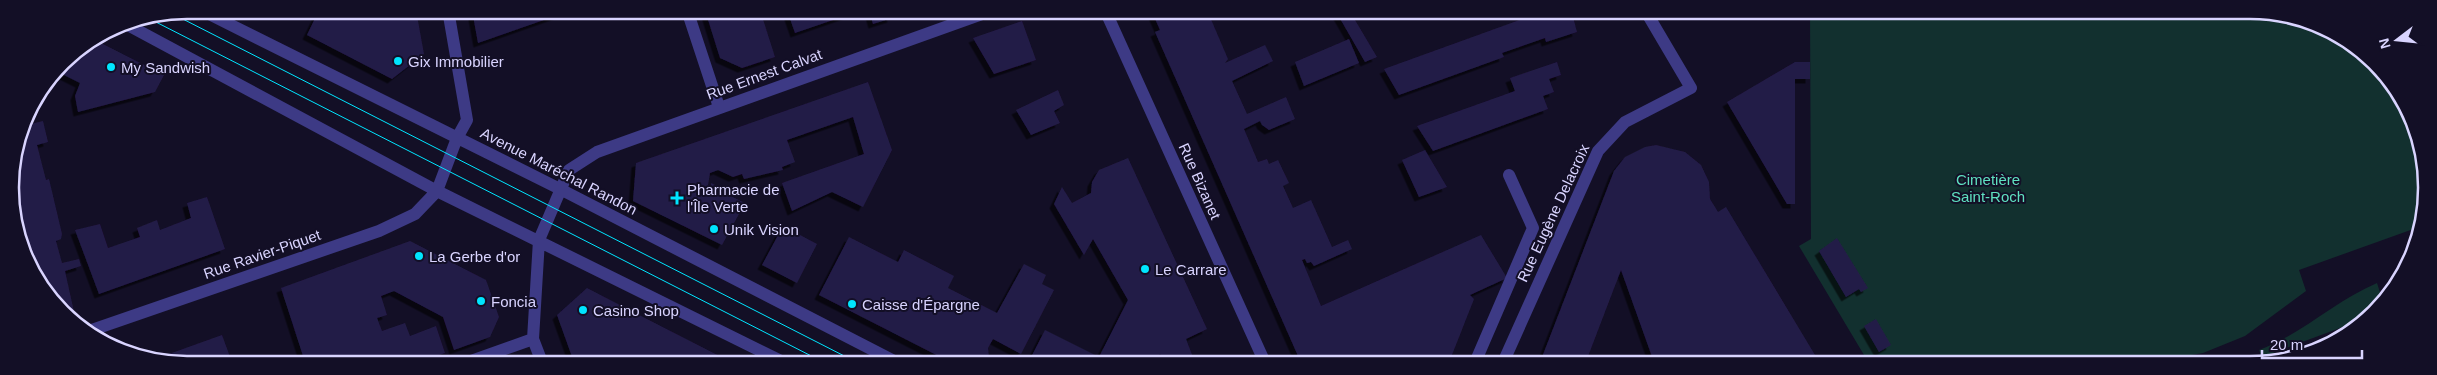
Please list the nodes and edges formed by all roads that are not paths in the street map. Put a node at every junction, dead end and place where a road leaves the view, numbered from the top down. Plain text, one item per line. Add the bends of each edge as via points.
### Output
1 (219, 19) edge
2 (450, 19) edge
3 (690, 19) edge
4 (968, 19) edge
5 (1109, 19) edge
6 (1650, 19) edge
7 (134, 28) edge
8 (719, 107) junction
9 (458, 138) junction
10 (1509, 175) dead end
11 (560, 189) junction
12 (437, 191) junction
13 (538, 240) junction
14 (95, 329) edge
15 (533, 339) junction
16 (485, 356) edge
17 (540, 356) edge
18 (771, 356) edge
19 (885, 356) edge
20 (1262, 356) edge
21 (1478, 356) edge
22 (1506, 356) edge

1 - 9 street, Avenue Maréchal Randon
2 - 9 street via 467,120
3 - 8 street
4 - 8 street, Rue Ernest Calvat
5 - 20 street, Rue Bizanet
6 - 22 street, Rue Eugène Delacroix via 1691,88 1626,122 1598,151
7 - 12 street
8 - 11 street, Rue Ernest Calvat via 597,152 569,170
9 - 11 street, Avenue Maréchal Randon
9 - 12 street
10 - 21 street via 1533,228
11 - 13 street, Rue Ernest Calvat
11 - 19 street, Avenue Maréchal Randon
12 - 13 street
12 - 14 street, Rue Ravier-Piquet via 415,214 379,231
13 - 15 street
13 - 18 street
15 - 16 street
15 - 17 street

